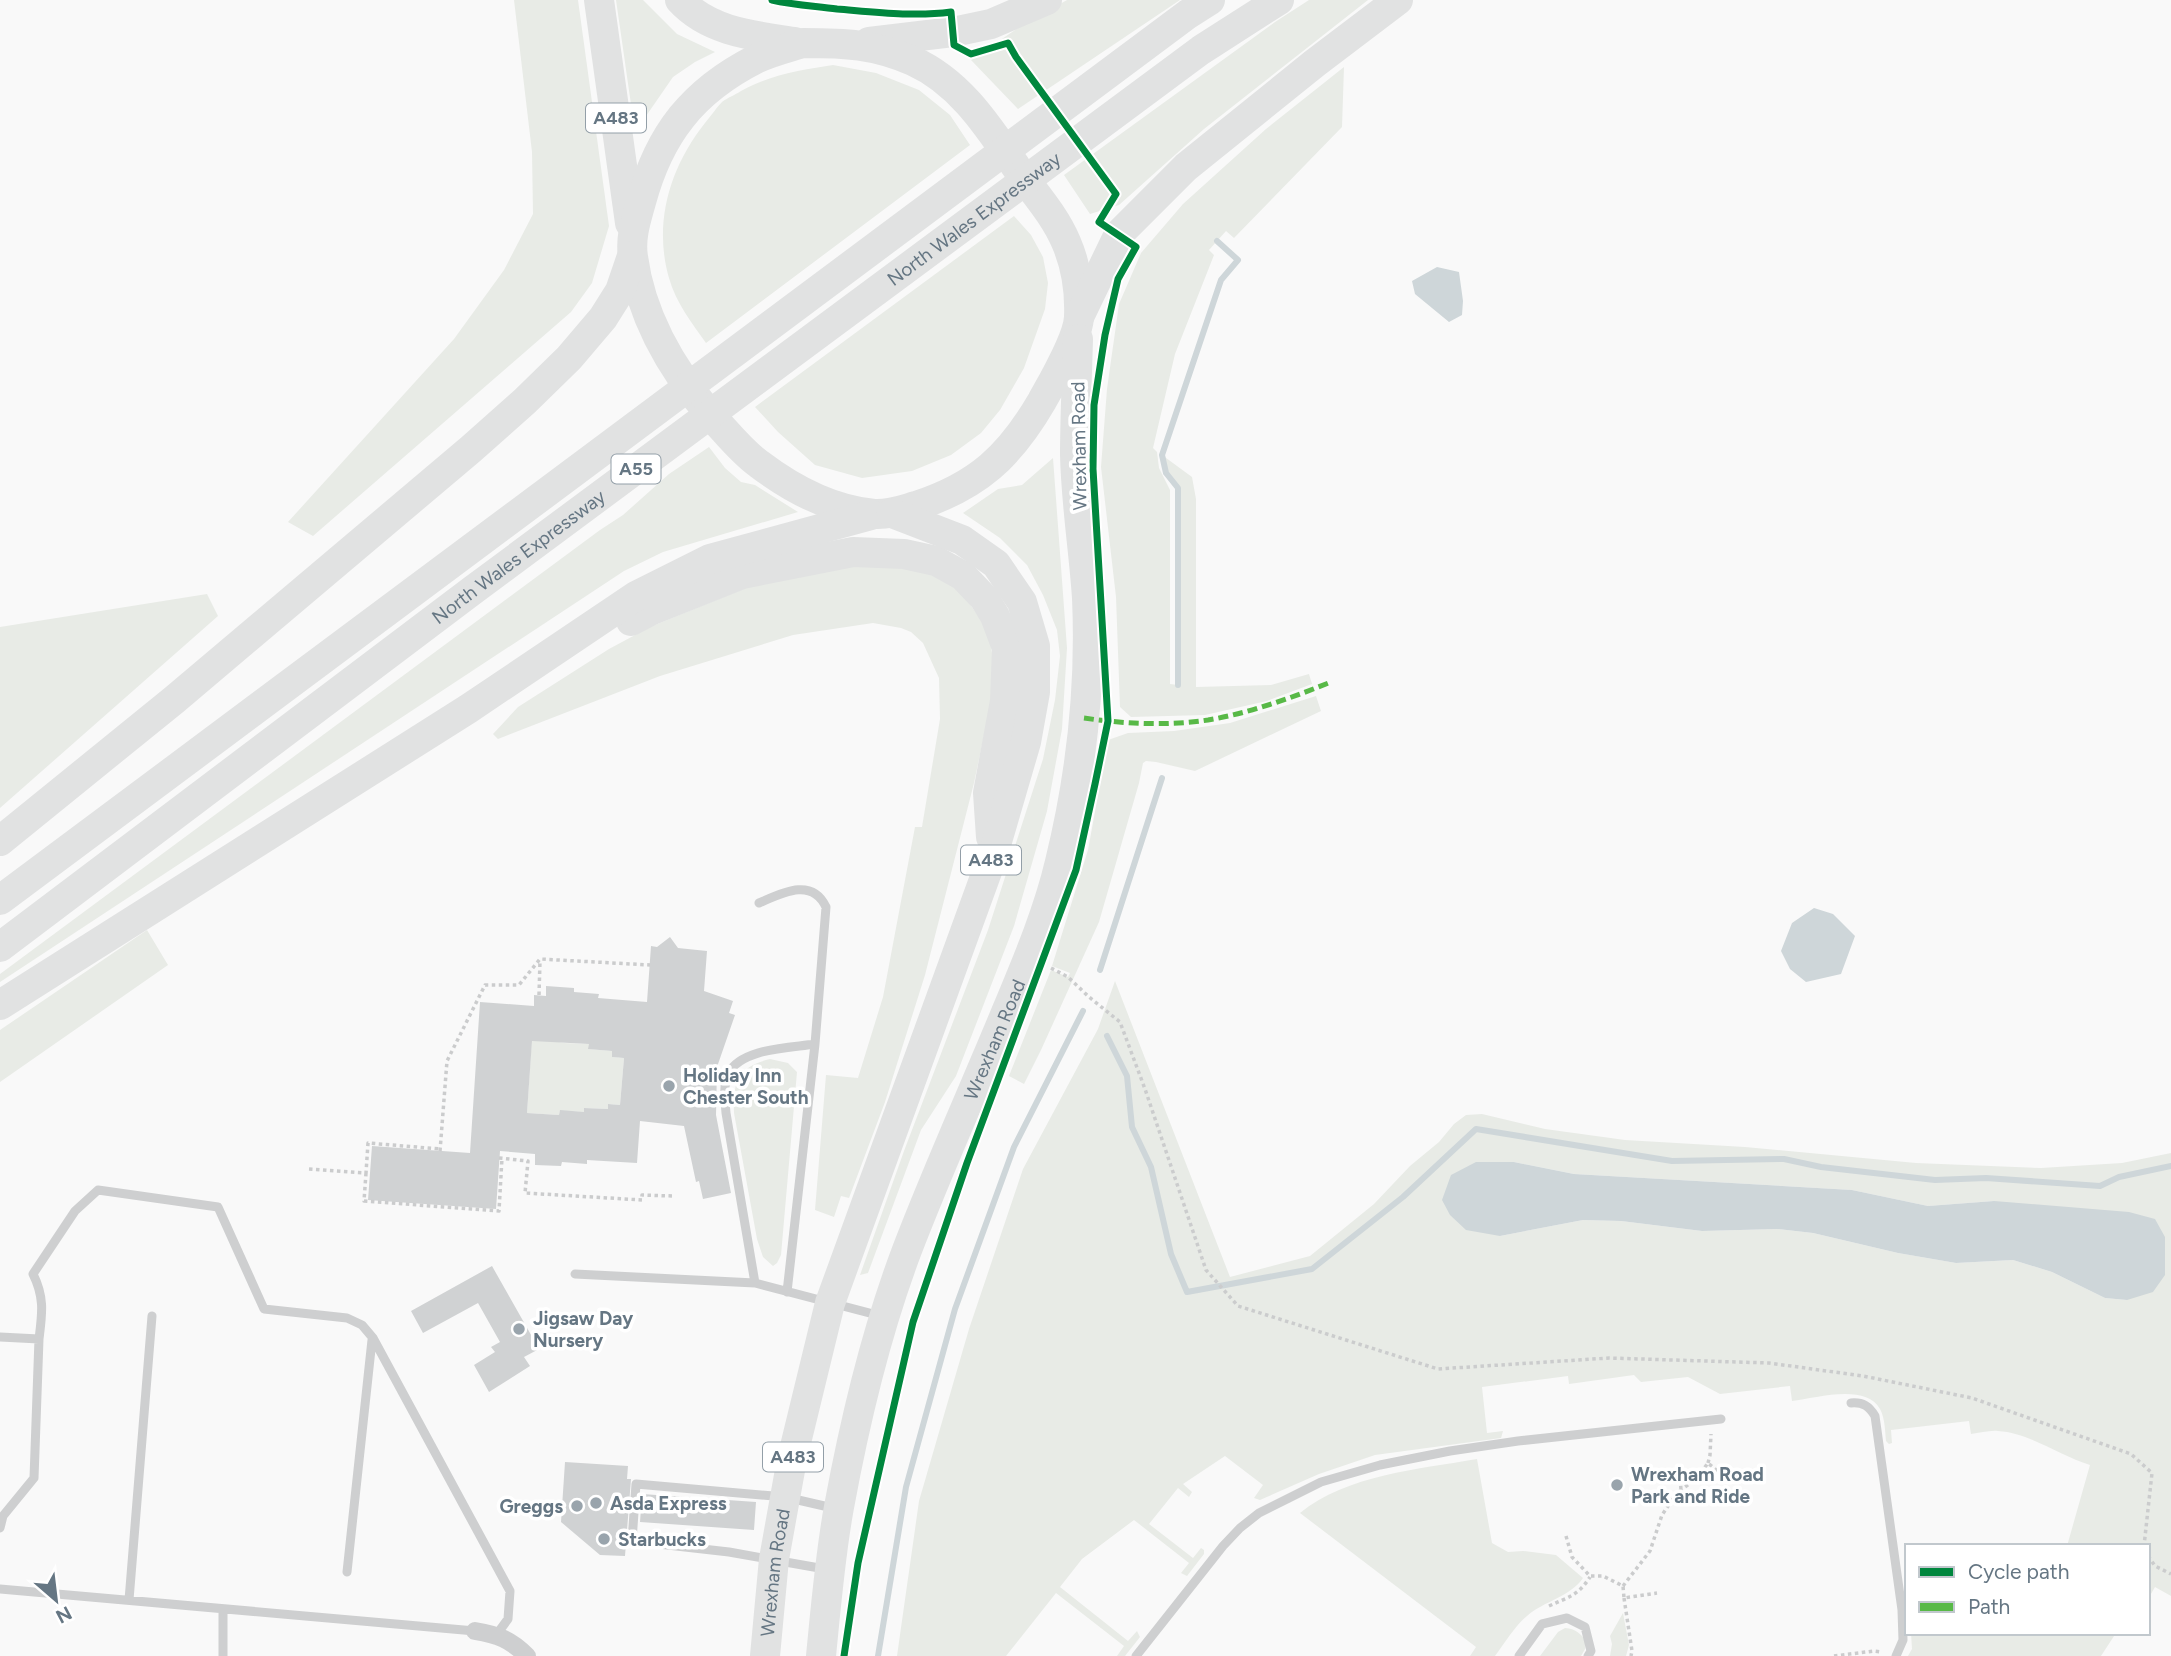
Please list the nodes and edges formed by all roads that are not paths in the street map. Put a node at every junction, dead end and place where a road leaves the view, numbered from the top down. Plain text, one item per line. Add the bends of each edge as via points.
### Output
1 (599, 0) edge
2 (680, 0) edge
3 (1047, 0) edge
4 (1210, 0) edge
5 (1279, 0) edge
6 (1398, 0) edge
7 (803, 43) junction
8 (851, 43) junction
9 (632, 247) junction
10 (1079, 322) junction
11 (883, 514) junction
12 (468, 709) junction
13 (0, 841) edge
14 (993, 855) junction
15 (0, 900) edge
16 (759, 903) dead end
17 (0, 947) edge
18 (0, 1005) edge
19 (815, 1044) junction
20 (575, 1274) dead end
21 (755, 1283) junction
22 (787, 1292) junction
23 (830, 1303) junction
24 (152, 1316) dead end
25 (886, 1317) junction
26 (0, 1337) edge
27 (373, 1338) junction
28 (38, 1339) junction
29 (1851, 1403) dead end
30 (1721, 1419) dead end
31 (785, 1497) junction
32 (838, 1510) junction
33 (0, 1528) edge
34 (774, 1559) junction
35 (830, 1570) junction
36 (347, 1572) dead end
37 (0, 1589) edge
38 (129, 1600) junction
39 (223, 1610) junction
40 (475, 1631) joint
41 (497, 1634) junction
42 (223, 1656) edge
43 (527, 1656) edge
44 (765, 1656) edge
45 (821, 1656) edge
46 (1136, 1656) edge
47 (1519, 1656) edge
48 (1588, 1656) edge
49 (1896, 1656) edge

1 - 9 highway, A483
2 - 7 highway via 715,25
3 - 8 highway via 990,24
4 - 15 highway, North Wales Expressway / A55
5 - 17 highway, North Wales Expressway / A55 via 1190,58
6 - 10 highway via 1186,167 1119,234
7 - 8 highway
7 - 9 highway via 759,58 718,81 689,105 650,170
8 - 10 highway, Wrexham Road via 915,62 946,80 971,104 1065,238 1076,272
9 - 11 highway, Wrexham Road via 641,293 670,359 729,435 757,463 823,502
9 - 13 highway via 620,291 603,318 525,401 174,700
10 - 11 highway via 1033,416 986,472 927,502
10 - 25 highway, Wrexham Road / A483 via 1075,457 1088,644 1076,788 1059,866 1030,955 953,1133
11 - 12 highway via 710,559 636,596
11 - 14 highway, Wrexham Road / A483 via 962,540 996,564 1022,602 1035,646 1035,692 1026,742
12 - 14 highway via 652,610 742,574 853,552 904,554 936,561 963,576 984,598 1007,648 1005,701 988,793
12 - 18 highway
14 - 23 highway, Wrexham Road / A483
16 - 19 lane via 801,889 821,897 826,907
19 - 21 lane via 752,1054 728,1075 726,1113
19 - 22 lane
20 - 21 lane
21 - 22 lane
22 - 23 lane
23 - 25 lane
23 - 31 highway, Wrexham Road / A483
24 - 38 lane
25 - 32 highway, Wrexham Road / A483 via 856,1422
26 - 28 lane
27 - 28 lane via 362,1325 347,1318 264,1309 218,1207 98,1190 75,1211 33,1274 42,1309
27 - 36 lane
27 - 41 lane via 510,1591 508,1619
28 - 33 lane via 34,1478 3,1516
29 - 49 lane via 1866,1405 1875,1416 1902,1610 1903,1640
30 - 46 lane via 1450,1451 1321,1482 1259,1513 1240,1528
31 - 32 lane
31 - 34 highway, Wrexham Road / A483
31 - 34 lane via 636,1484 632,1541
32 - 35 highway, Wrexham Road / A483
34 - 35 lane
34 - 44 highway, Wrexham Road / A483
35 - 45 highway, Wrexham Road / A483
37 - 38 lane
38 - 39 lane
39 - 40 lane
39 - 42 lane
40 - 41 street
41 - 43 street
47 - 48 lane via 1542,1624 1567,1618 1585,1627

